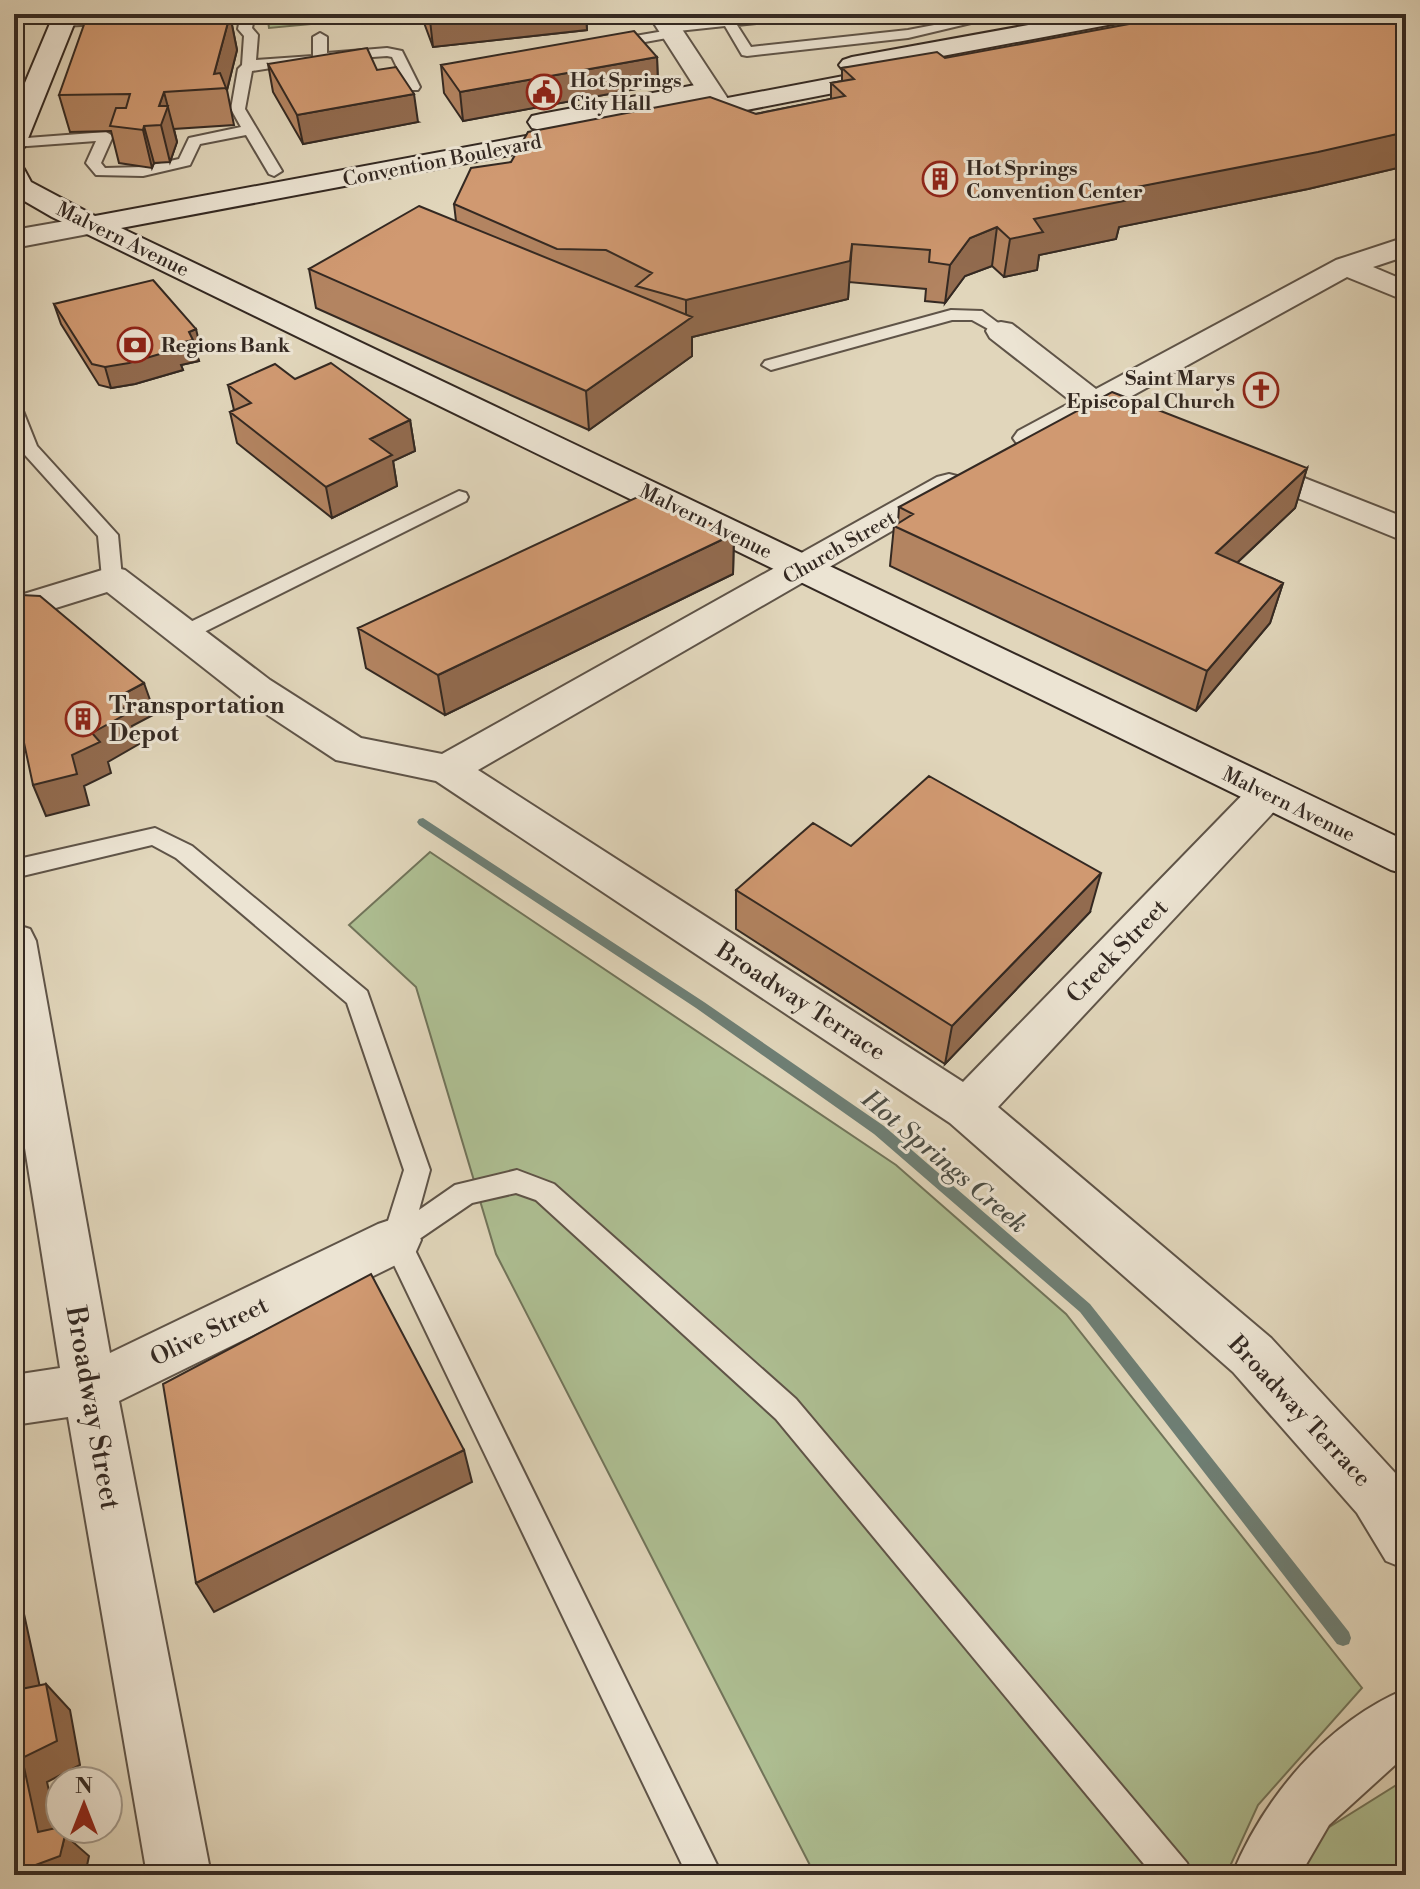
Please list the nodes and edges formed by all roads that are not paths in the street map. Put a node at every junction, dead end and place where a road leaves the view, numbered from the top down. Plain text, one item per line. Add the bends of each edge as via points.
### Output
1 (207, 14) edge
2 (248, 14) edge
3 (804, 14) edge
4 (956, 14) edge
5 (64, 18) edge
6 (1141, 20) edge
7 (1049, 21) edge
8 (729, 22) junction
9 (667, 25) edge
10 (320, 37) dead end
11 (599, 46) edge
12 (320, 58) junction
13 (249, 66) junction
14 (413, 87) edge
15 (715, 99) junction
16 (251, 130) junction
17 (14, 142) edge
18 (274, 171) junction
19 (14, 175) edge
20 (62, 211) junction
21 (14, 219) edge
22 (94, 225) junction
23 (14, 239) edge
24 (1406, 246) edge
25 (1346, 266) junction
26 (1406, 292) edge
27 (1001, 331) joint
28 (771, 365) dead end
29 (1093, 402) junction
30 (14, 411) edge
31 (1150, 425) edge
32 (22, 450) edge
33 (1221, 454) edge
34 (459, 497) dead end
35 (1406, 531) edge
36 (803, 568) junction
37 (112, 578) junction
38 (14, 609) edge
39 (185, 633) junction
40 (447, 769) junction
41 (1267, 794) junction
42 (1406, 859) edge
43 (14, 869) edge
44 (14, 941) edge
45 (967, 1109) junction
46 (396, 1240) junction
47 (90, 1389) junction
48 (14, 1400) edge
49 (1406, 1541) edge
50 (1406, 1719) edge
51 (179, 1875) edge
52 (705, 1875) edge
53 (1175, 1875) edge
54 (1264, 1875) edge

1 - 5 lane
2 - 13 lane
3 - 8 lane
4 - 8 lane via 964,23 747,52
5 - 17 street
6 - 7 street, Convention Boulevard
6 - 15 street, Convention Boulevard
7 - 15 street, Convention Boulevard
8 - 9 lane
9 - 11 lane
9 - 15 street
10 - 12 lane
12 - 13 lane
12 - 14 lane via 391,46
13 - 16 lane via 238,109
15 - 18 street, Convention Boulevard
15 - 22 street, Convention Boulevard
16 - 17 lane via 194,141 185,162 120,174 101,172 93,163 106,136
16 - 18 lane
18 - 20 street, Convention Boulevard
19 - 20 street, Malvern Avenue via 20,187
20 - 21 street
20 - 22 street, Malvern Avenue
22 - 23 street
22 - 36 street, Malvern Avenue
24 - 25 street, Church Street
25 - 26 street
25 - 29 street, Church Street
27 - 28 lane via 976,315 951,315
27 - 29 street
29 - 31 street
29 - 36 street, Church Street
30 - 32 lane
32 - 37 lane via 108,535
33 - 35 street
34 - 39 lane
36 - 40 street, Church Street
36 - 41 street, Malvern Avenue
37 - 38 street
37 - 39 street, Broadway Terrace
39 - 40 street, Broadway Terrace via 256,689 350,750
40 - 45 street, Broadway Terrace
41 - 42 street, Malvern Avenue
41 - 45 street, Creek Street
43 - 46 lane via 155,836 184,852 358,998 417,1170
44 - 47 street, Broadway Street
45 - 49 street, Broadway Terrace via 1252,1355 1377,1494
46 - 47 street, Olive Street
46 - 52 lane
46 - 53 lane via 465,1193 517,1181 545,1192 786,1409
47 - 48 street, Olive Street
47 - 51 street, Broadway Street
50 - 54 street via 1377,1738 1307,1803

